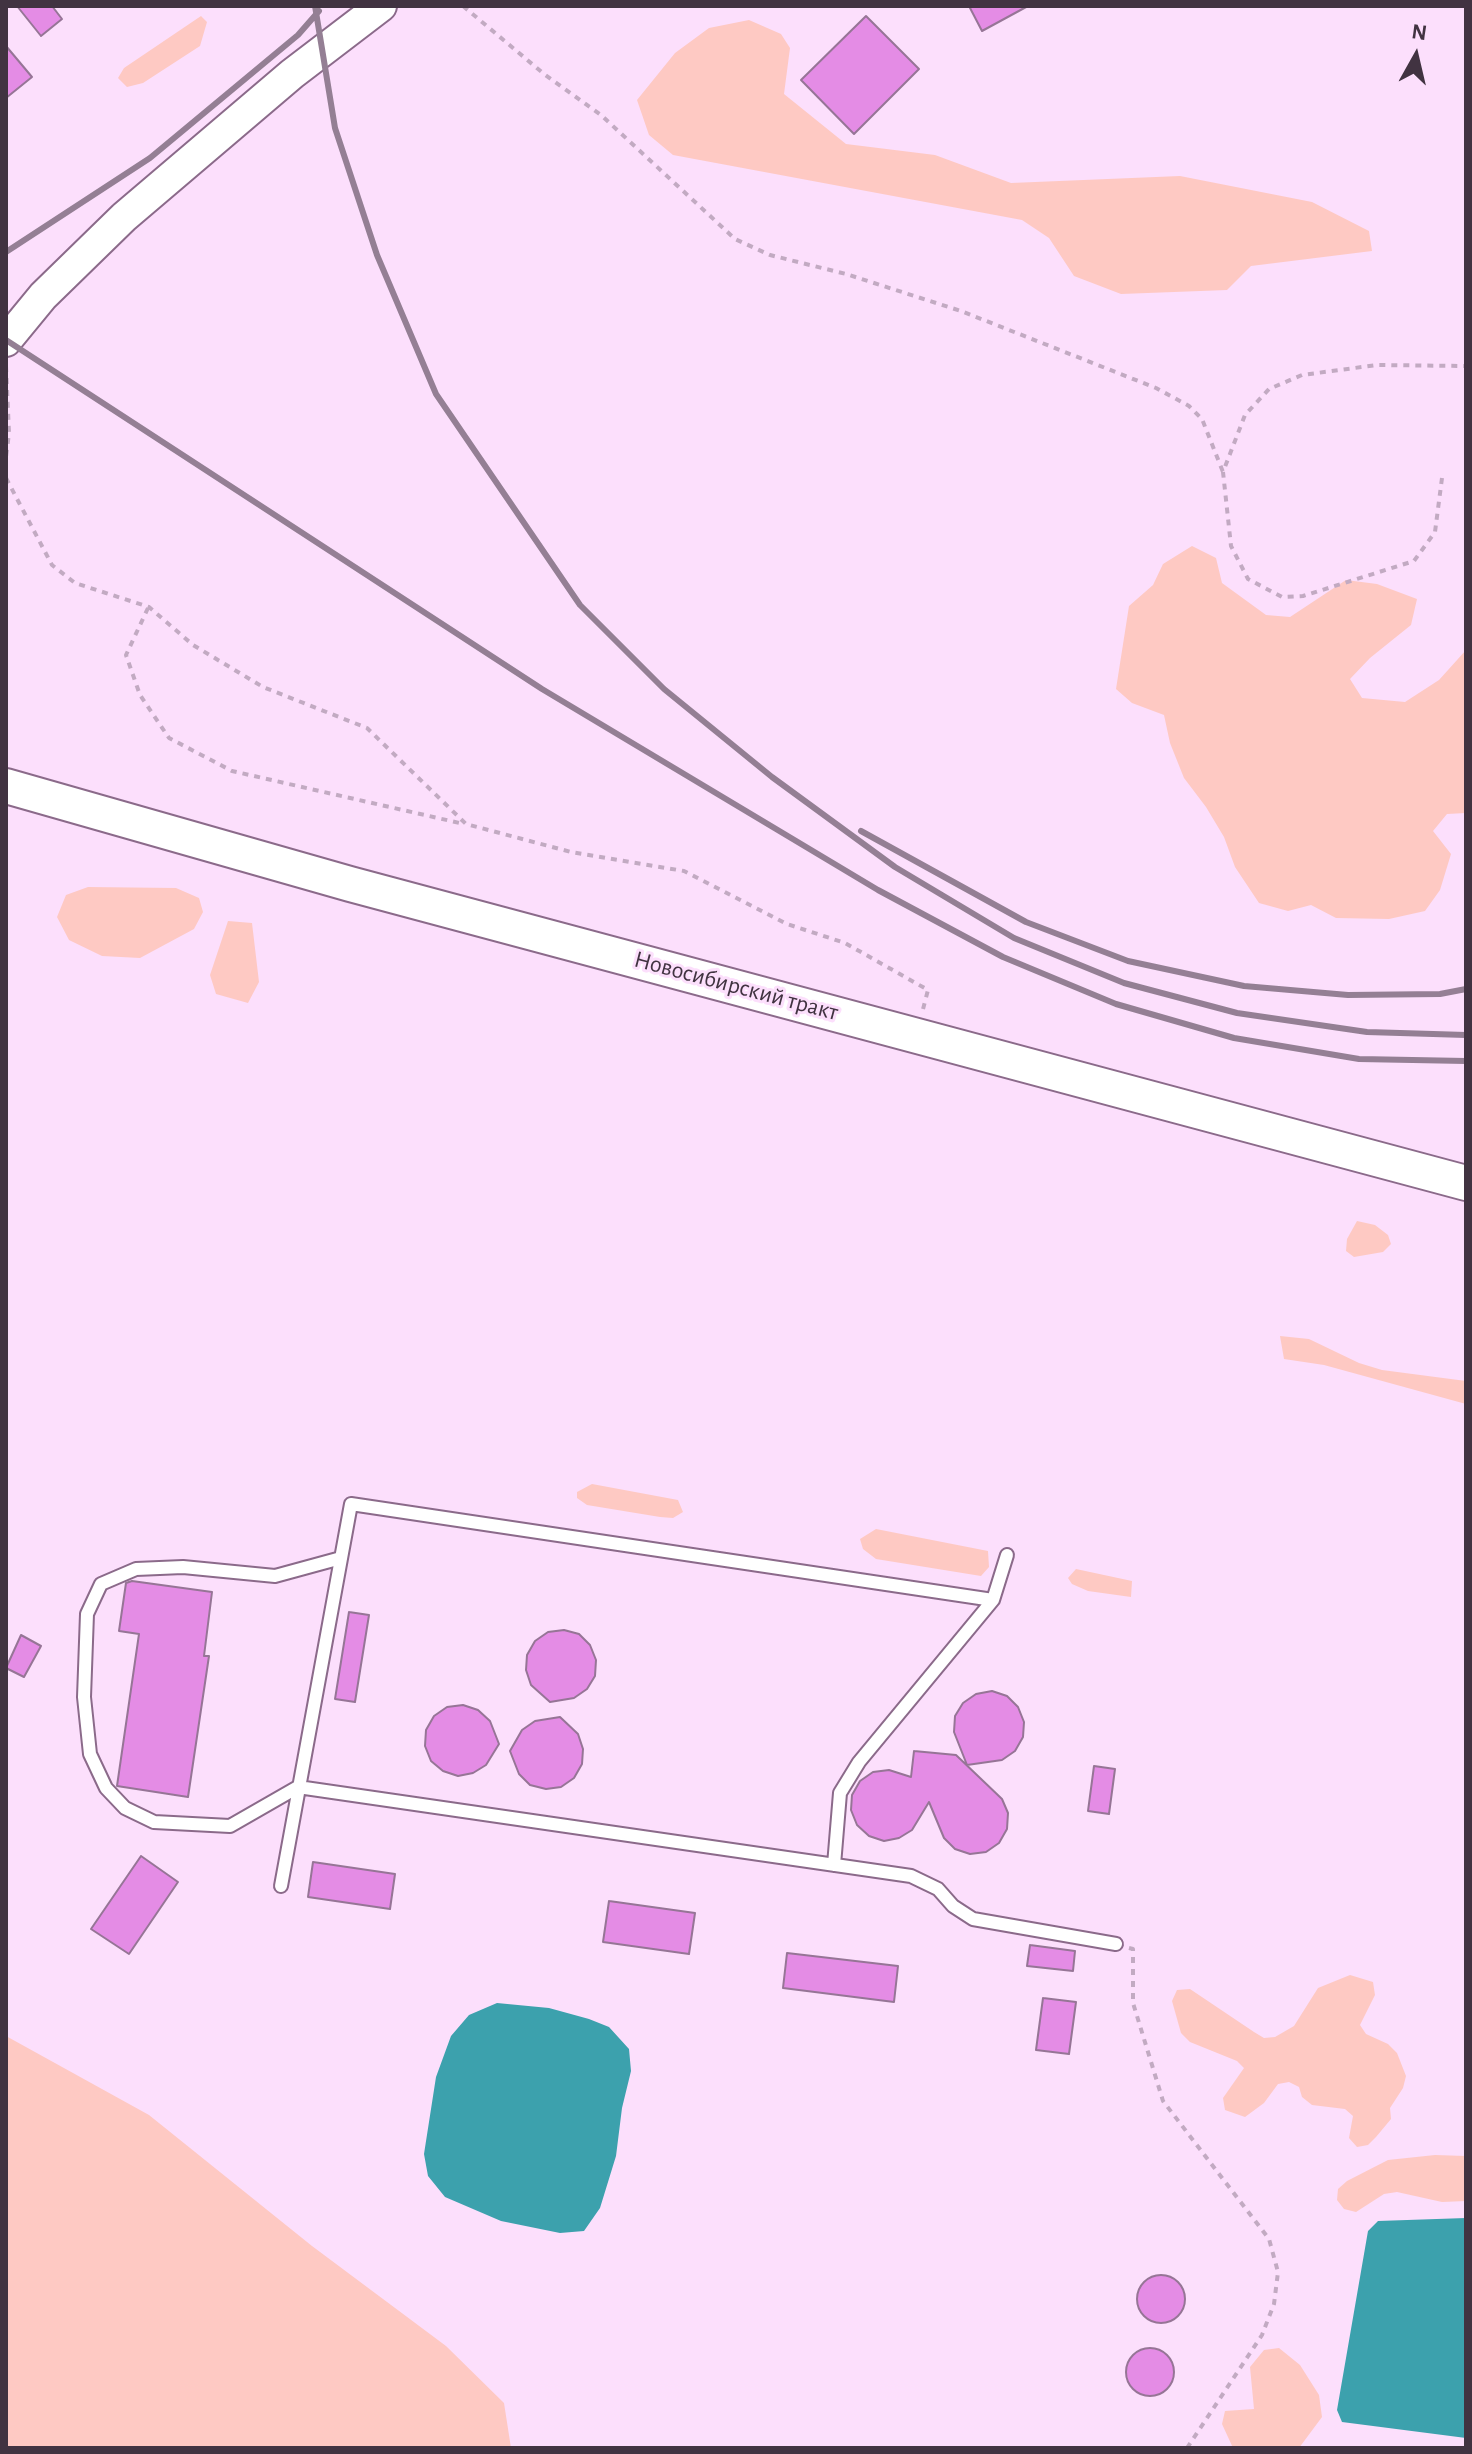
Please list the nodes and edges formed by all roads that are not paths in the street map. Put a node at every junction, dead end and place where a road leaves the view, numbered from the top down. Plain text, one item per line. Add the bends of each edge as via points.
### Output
1 (381, 6) edge
2 (6, 341) edge
3 (6, 770) edge
4 (6, 786) edge
5 (287, 866) junction
6 (1466, 1183) edge
7 (1007, 1555) dead end
8 (341, 1558) junction
9 (993, 1600) junction
10 (298, 1787) junction
11 (834, 1865) junction
12 (281, 1886) dead end
13 (1116, 1944) road end

1 - 2 street via 124,217 43,296
3 - 5 main road via 218,837
4 - 5 main road, Новосибирский тракт
5 - 6 main road, Новосибирский тракт
7 - 9 lane
8 - 9 lane via 351,1504
8 - 10 lane
8 - 10 lane via 275,1576 183,1567 136,1569 101,1584 87,1614 84,1697 90,1754 106,1788 125,1808 154,1822 230,1826
9 - 11 lane via 859,1762 840,1793
10 - 11 lane
10 - 12 lane
11 - 13 lane via 911,1876 938,1889 973,1919

